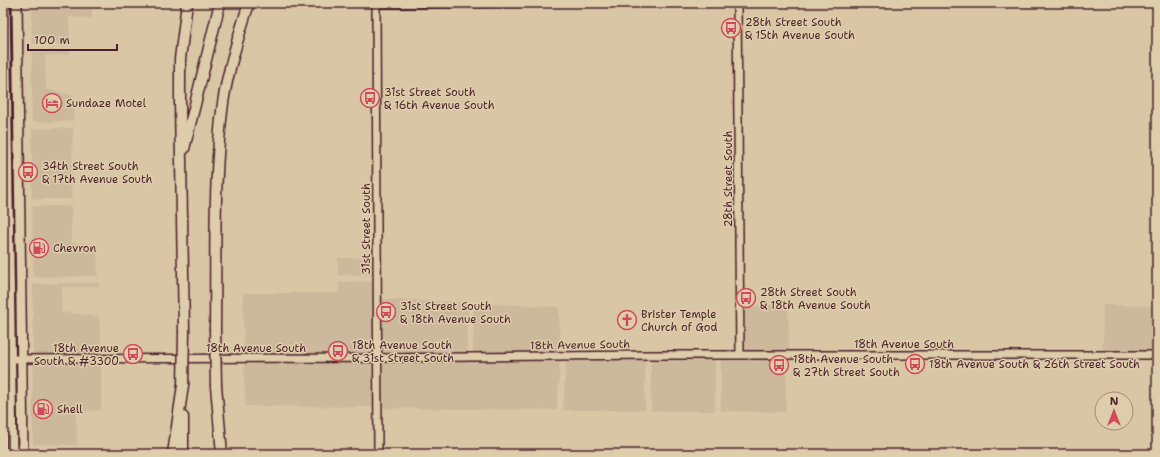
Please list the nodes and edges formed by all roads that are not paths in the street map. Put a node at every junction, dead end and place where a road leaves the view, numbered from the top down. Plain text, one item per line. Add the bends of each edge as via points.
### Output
1 (187, 3) edge
2 (220, 3) edge
3 (249, 3) edge
4 (376, 3) edge
5 (525, 3) edge
6 (737, 3) edge
7 (17, 4) edge
8 (5, 6) edge
9 (180, 165) junction
10 (740, 355) junction
11 (1157, 355) edge
12 (378, 358) junction
13 (6, 359) edge
14 (22, 359) junction
15 (182, 385) junction
16 (216, 386) junction
17 (12, 454) edge
18 (23, 454) edge
19 (173, 454) edge
20 (183, 454) edge
21 (216, 454) edge
22 (222, 454) edge
23 (378, 454) edge

1 - 9 highway via 180,59
2 - 9 highway
3 - 16 highway, bridge via 223,103 218,163
4 - 5 street
4 - 12 street, 31st Street South
6 - 10 street, 28th Street South
7 - 8 street
7 - 14 highway
8 - 13 highway
9 - 15 highway, bridge via 184,331
10 - 11 street, 18th Avenue South
10 - 12 street, 18th Avenue South
12 - 14 street, 18th Avenue South
12 - 23 street, 31st Street South
13 - 14 street, 18th Avenue South
13 - 17 highway
14 - 18 highway
15 - 19 highway
15 - 20 highway
16 - 21 highway
16 - 22 highway

